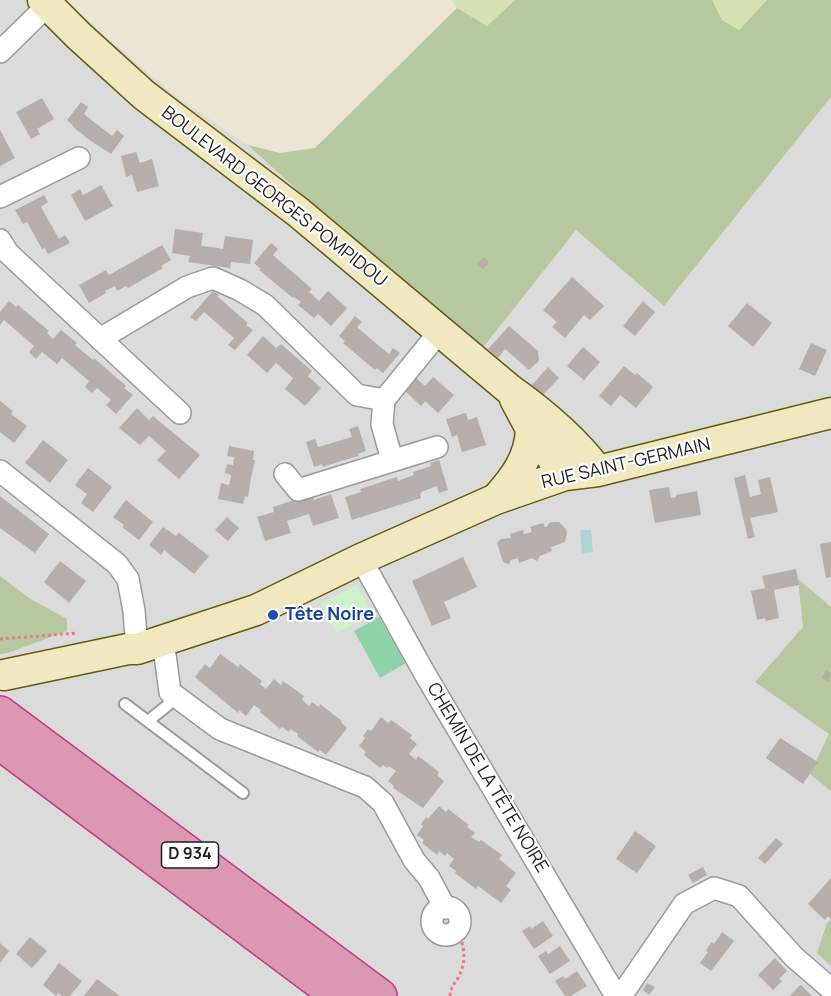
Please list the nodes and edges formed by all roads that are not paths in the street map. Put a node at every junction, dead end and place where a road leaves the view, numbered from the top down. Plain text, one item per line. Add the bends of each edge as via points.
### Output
1 (45, 3) edge
2 (0, 52) edge
3 (79, 158) dead end
4 (0, 196) edge
5 (0, 240) edge
6 (440, 331) junction
7 (100, 339) junction
8 (509, 389) junction
9 (384, 400) junction
10 (180, 412) dead end
11 (831, 413) edge
12 (531, 429) junction
13 (437, 447) dead end
14 (392, 460) junction
15 (0, 471) edge
16 (598, 471) junction
17 (285, 474) dead end
18 (565, 475) junction
19 (496, 499) junction
20 (361, 559) junction
21 (150, 644) junction
22 (4, 675) dead end
23 (170, 692) junction
24 (125, 704) dead end
25 (0, 713) edge
26 (148, 721) junction
27 (0, 743) edge
28 (243, 793) dead end
29 (457, 930) road end
30 (831, 989) edge
31 (338, 996) edge
32 (380, 996) edge
33 (618, 996) edge

1 - 2 street
1 - 6 street, BOULEVARD GEORGES POMPIDOU via 144,95 298,212
3 - 4 street
5 - 7 street via 8,253
6 - 8 street, BOULEVARD GEORGES POMPIDOU
6 - 9 street
7 - 9 street via 187,287 213,278 265,305 357,395
7 - 10 street
8 - 12 street, BOULEVARD GEORGES POMPIDOU
8 - 16 street, BOULEVARD GEORGES POMPIDOU via 545,414
9 - 14 street via 382,424
11 - 16 street, RUE SAINT-GERMAIN
12 - 18 street, BOULEVARD GEORGES POMPIDOU
12 - 19 street via 524,462
13 - 14 street
14 - 17 street via 298,490
15 - 21 street via 117,564 128,579 134,611
16 - 18 street, RUE SAINT-GERMAIN
18 - 19 street, RUE SAINT-GERMAIN
19 - 20 street, RUE SAINT-GERMAIN
20 - 21 street, RUE SAINT-GERMAIN via 255,610
20 - 33 street, CHEMIN DE LA TÊTE NOIRE via 425,674
21 - 22 street, RUE SAINT-GERMAIN
21 - 23 street
23 - 26 lane via 168,705
23 - 29 street via 220,729 365,786 383,803 445,908 457,913
24 - 26 lane
25 - 32 highway, D 934
26 - 28 lane
27 - 31 highway, D 934
30 - 33 street via 794,957 739,896 714,888 684,904

